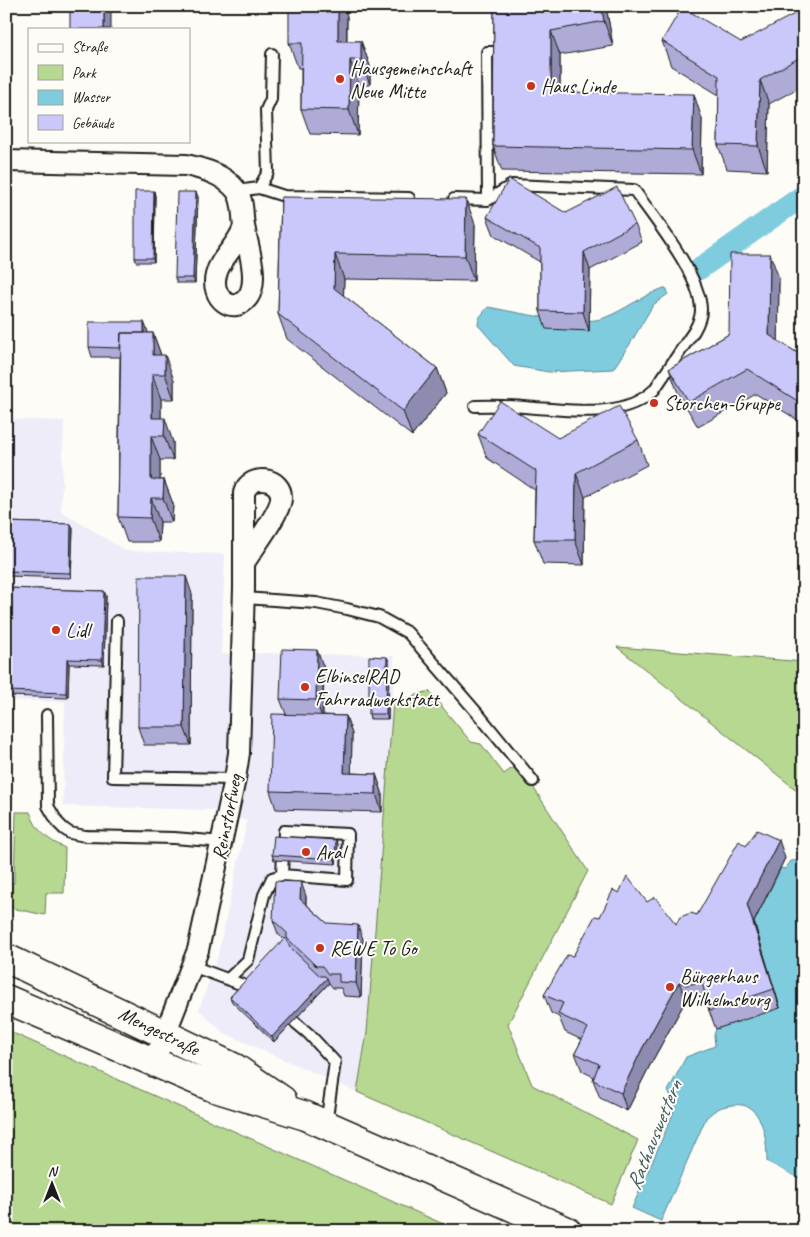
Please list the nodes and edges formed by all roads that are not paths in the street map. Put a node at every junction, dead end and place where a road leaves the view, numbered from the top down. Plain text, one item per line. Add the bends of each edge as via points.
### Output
1 (503, 52) edge
2 (272, 54) dead end
3 (6, 160) edge
4 (259, 188) junction
5 (237, 191) junction
6 (359, 197) junction
7 (415, 198) edge
8 (445, 199) edge
9 (488, 200) junction
10 (359, 211) edge
11 (244, 226) dead end
12 (475, 406) dead end
13 (244, 563) dead end
14 (244, 598) junction
15 (117, 621) dead end
16 (47, 715) dead end
17 (235, 779) junction
18 (532, 781) dead end
19 (223, 842) junction
20 (282, 874) junction
21 (6, 958) edge
22 (192, 966) junction
23 (228, 979) junction
24 (260, 996) edge
25 (6, 999) edge
26 (276, 1008) edge
27 (165, 1033) junction
28 (154, 1062) junction
29 (316, 1120) junction
30 (566, 1231) edge

1 - 9 lane via 487,52
2 - 4 lane via 271,99 266,110 268,172
3 - 5 street via 186,165 210,171
4 - 5 lane
4 - 6 lane via 284,196
5 - 11 street
6 - 7 lane
6 - 10 lane
8 - 9 lane
9 - 12 lane via 512,185 634,190 671,240 696,287 701,310 694,331 654,390 634,403 584,411
13 - 14 street, Reinstorfweg
14 - 17 street, Reinstorfweg via 239,753
14 - 18 lane via 316,603 347,609 380,617 408,634
15 - 17 lane via 112,778
16 - 19 lane via 48,806 58,823 70,834
17 - 19 street, Reinstorfweg
19 - 22 street, Reinstorfweg
20 - 20 lane via 347,880 348,834 284,831
20 - 23 lane via 272,878 264,895 248,960
21 - 27 main road, Mengestraße
22 - 23 lane
22 - 27 street, Reinstorfweg
23 - 24 lane
25 - 28 main road, Mengestraße
26 - 29 lane via 309,1034 335,1062
27 - 28 street, Reinstorfweg
27 - 29 main road, Mengestraße via 235,1068
28 - 29 main road, Mengestraße via 212,1087
29 - 30 main road, Mengestraße

